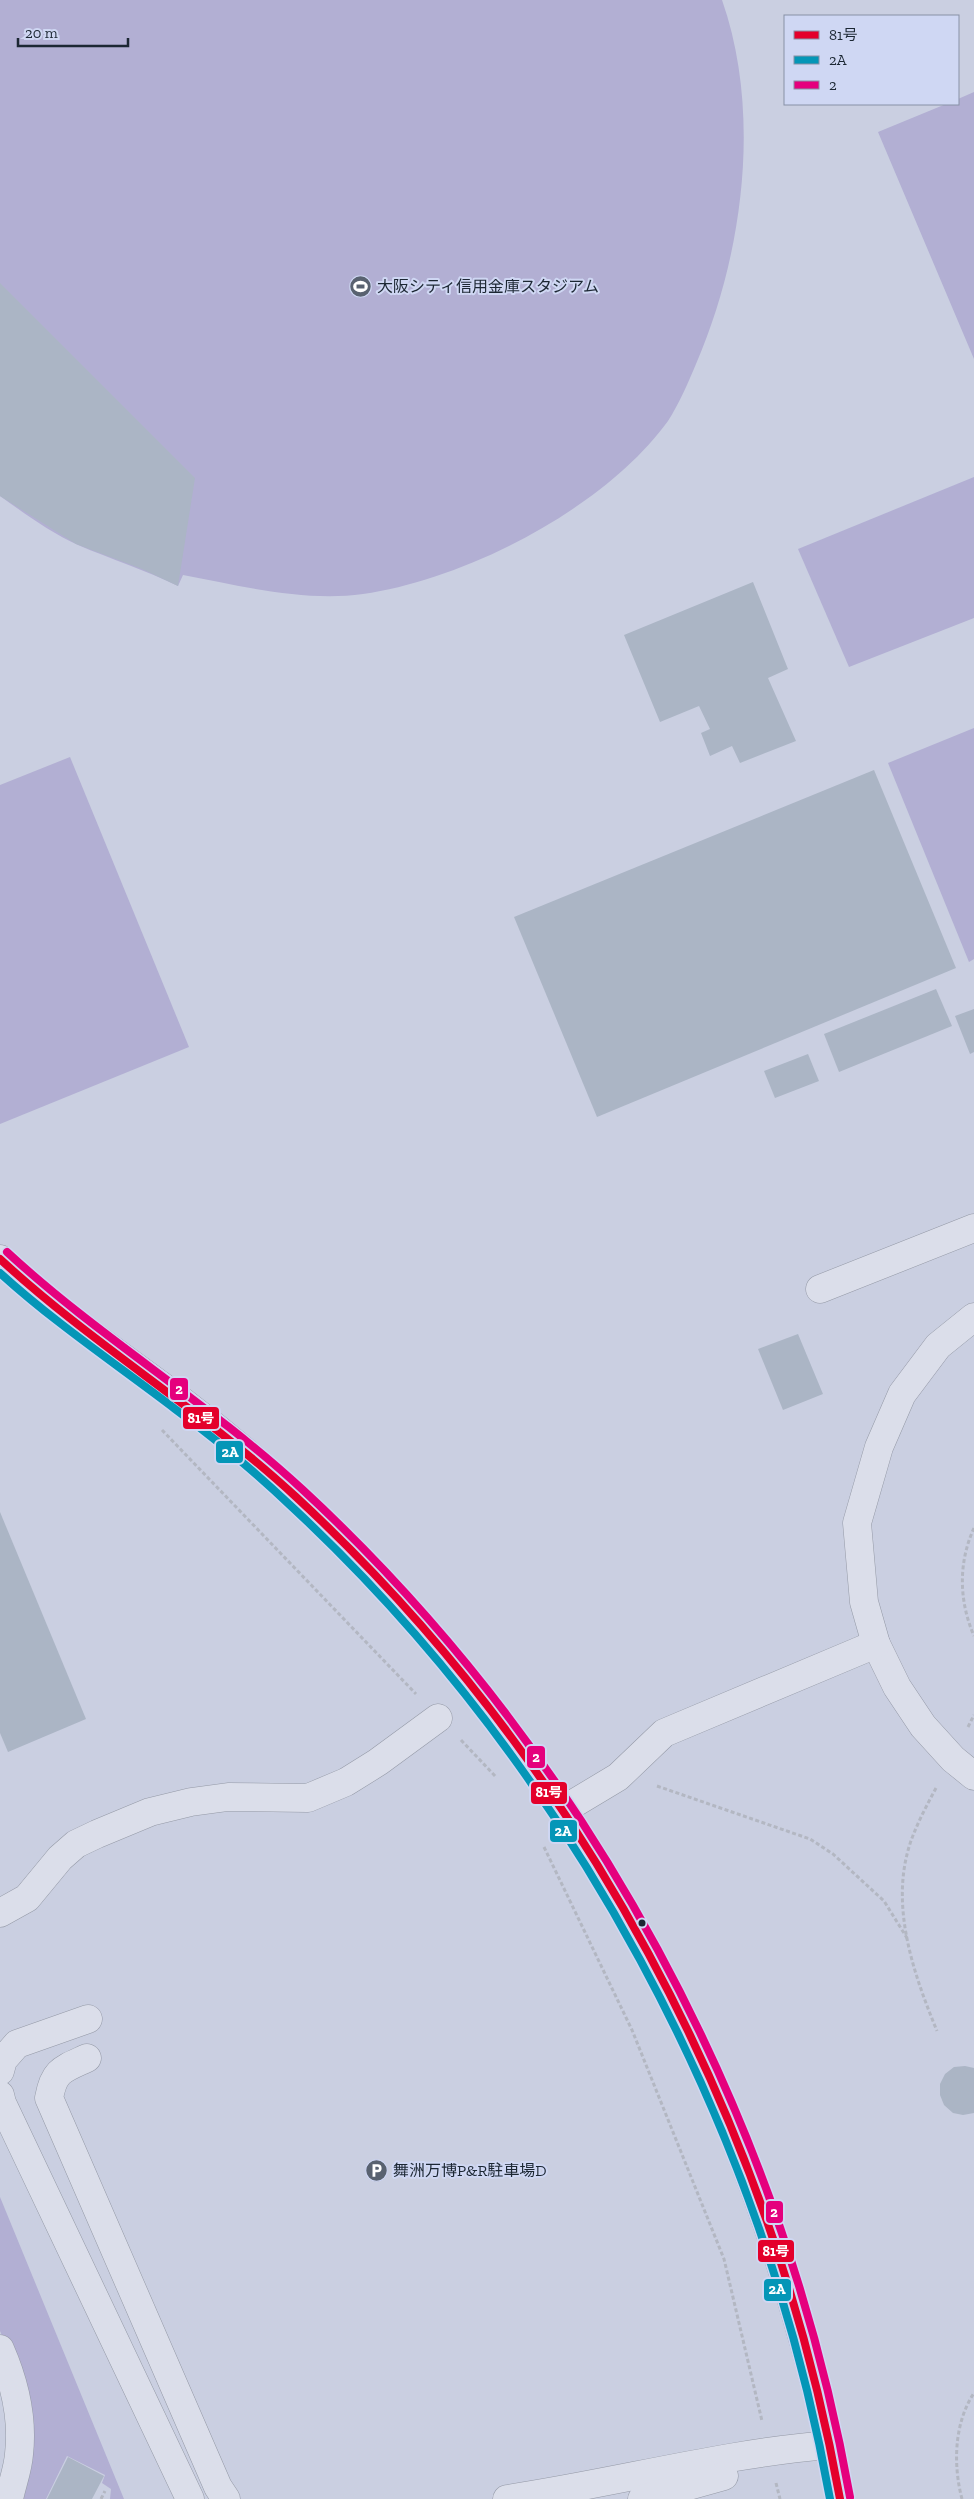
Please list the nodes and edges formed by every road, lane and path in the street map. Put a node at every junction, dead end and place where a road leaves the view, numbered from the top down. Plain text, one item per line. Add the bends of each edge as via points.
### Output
1 (974, 1228) edge
2 (0, 1259) edge
3 (820, 1289) dead end
4 (974, 1317) edge
5 (161, 1430) dead end
6 (974, 1528) edge
7 (974, 1636) edge
8 (876, 1644) junction
9 (974, 1714) edge
10 (439, 1718) junction
11 (953, 1759) junction
12 (974, 1776) edge
13 (618, 1777) junction
14 (498, 1779) dead end
15 (563, 1810) junction
16 (541, 1841) dead end
17 (0, 1913) edge
18 (907, 1938) junction
19 (88, 2019) dead end
20 (937, 2030) dead end
21 (87, 2058) dead end
22 (0, 2071) edge
23 (0, 2095) edge
24 (0, 2349) edge
25 (974, 2393) edge
26 (828, 2445) junction
27 (770, 2457) junction
28 (105, 2491) dead end
29 (9, 2499) edge
30 (101, 2499) edge
31 (190, 2499) edge
32 (226, 2499) edge
33 (507, 2499) edge
34 (642, 2499) edge
35 (780, 2499) edge
36 (840, 2499) edge
37 (962, 2499) edge

1 - 3 street
2 - 15 street via 34,1291 184,1403 273,1475 372,1570 469,1682 529,1759
4 - 8 street via 938,1346 902,1394 879,1447 857,1523 864,1602
5 - 10 path
6 - 7 path via 967,1543 962,1598
8 - 11 street via 897,1687 923,1726
8 - 13 street via 664,1733
9 - 11 path
10 - 14 path
10 - 17 street via 346,1782 308,1798 228,1797 191,1802 150,1812 97,1834 76,1844 27,1898
11 - 12 street
11 - 18 path via 913,1834 906,1861 902,1894
13 - 15 street
13 - 18 path via 669,1789 810,1840 833,1854 884,1901
15 - 26 street via 614,1889 653,1958 724,2109 758,2195 795,2310
16 - 27 path via 632,2030 724,2259
18 - 20 path via 914,1969
19 - 22 street via 17,2044
21 - 32 street via 60,2070 52,2083 49,2098
23 - 31 street
24 - 29 street via 16,2396 19,2429 19,2454
25 - 37 path via 960,2427 956,2454
26 - 27 street
26 - 36 street
27 - 33 street
27 - 34 street
27 - 35 path
28 - 30 path

